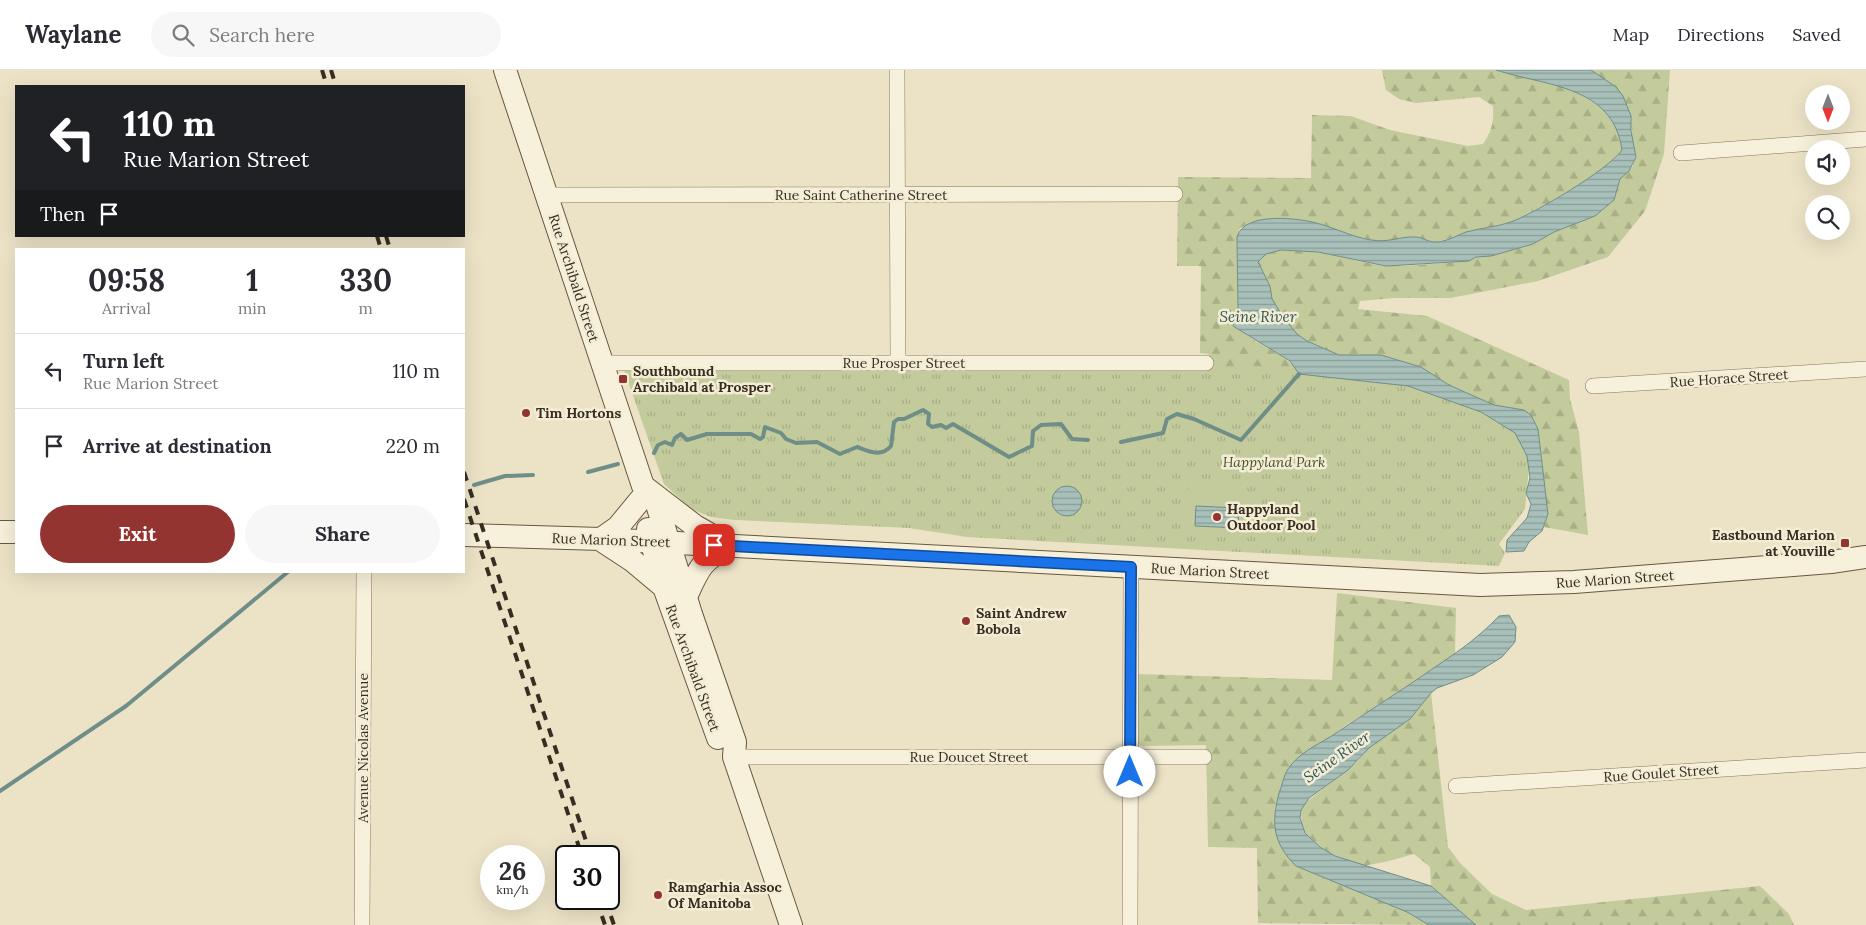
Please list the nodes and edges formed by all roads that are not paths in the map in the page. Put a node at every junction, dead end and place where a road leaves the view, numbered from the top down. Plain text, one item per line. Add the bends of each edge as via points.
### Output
1 (505, 70) edge
2 (897, 70) edge
3 (1866, 139) edge
4 (1681, 152) dead end
5 (1175, 194) dead end
6 (546, 195) junction
7 (896, 195) junction
8 (898, 362) junction
9 (602, 363) junction
10 (1206, 364) dead end
11 (1866, 369) edge
12 (1593, 386) dead end
13 (645, 490) junction
14 (0, 532) edge
15 (15, 532) edge
16 (465, 535) edge
17 (601, 539) junction
18 (660, 542) junction
19 (730, 546) junction
20 (1866, 556) edge
21 (1831, 562) junction
22 (1131, 567) junction
23 (1866, 570) edge
24 (364, 573) edge
25 (664, 587) junction
26 (686, 597) junction
27 (734, 757) junction
28 (1130, 757) junction
29 (1204, 758) dead end
30 (1866, 760) edge
31 (1456, 786) dead end
32 (362, 925) edge
33 (791, 925) edge
34 (1130, 925) edge

1 - 6 main road, Rue Archibald Street
2 - 7 street
3 - 4 street
5 - 7 street, Rue Saint Catherine Street
6 - 7 street, Rue Saint Catherine Street
6 - 9 main road, Rue Archibald Street
7 - 8 street
8 - 9 street, Rue Prosper Street
8 - 10 street, Rue Prosper Street
9 - 13 main road, Rue Archibald Street
11 - 12 street, Rue Horace Street
13 - 17 main road via 618,527
13 - 18 main road, Rue Archibald Street
13 - 19 main road via 695,526
14 - 15 main road
16 - 17 main road, Rue Marion Street
17 - 18 main road, Rue Marion Street
17 - 25 main road
18 - 19 main road, Rue Marion Street
18 - 25 main road, Rue Archibald Street
18 - 26 main road, Rue Archibald Street
19 - 22 main road, Rue Marion Street
19 - 26 main road via 710,556 697,571
20 - 21 main road, Rue Marion Street
21 - 22 main road, Rue Marion Street via 1574,582 1480,585
21 - 23 main road
22 - 28 street
24 - 32 street, Avenue Nicolas Avenue
25 - 27 main road, Rue Archibald Street via 721,745
26 - 27 main road, Rue Archibald Street via 735,742
27 - 28 street, Rue Doucet Street
27 - 33 main road, Rue Archibald Street
28 - 29 street, Rue Doucet Street
28 - 34 street
30 - 31 street, Rue Goulet Street

